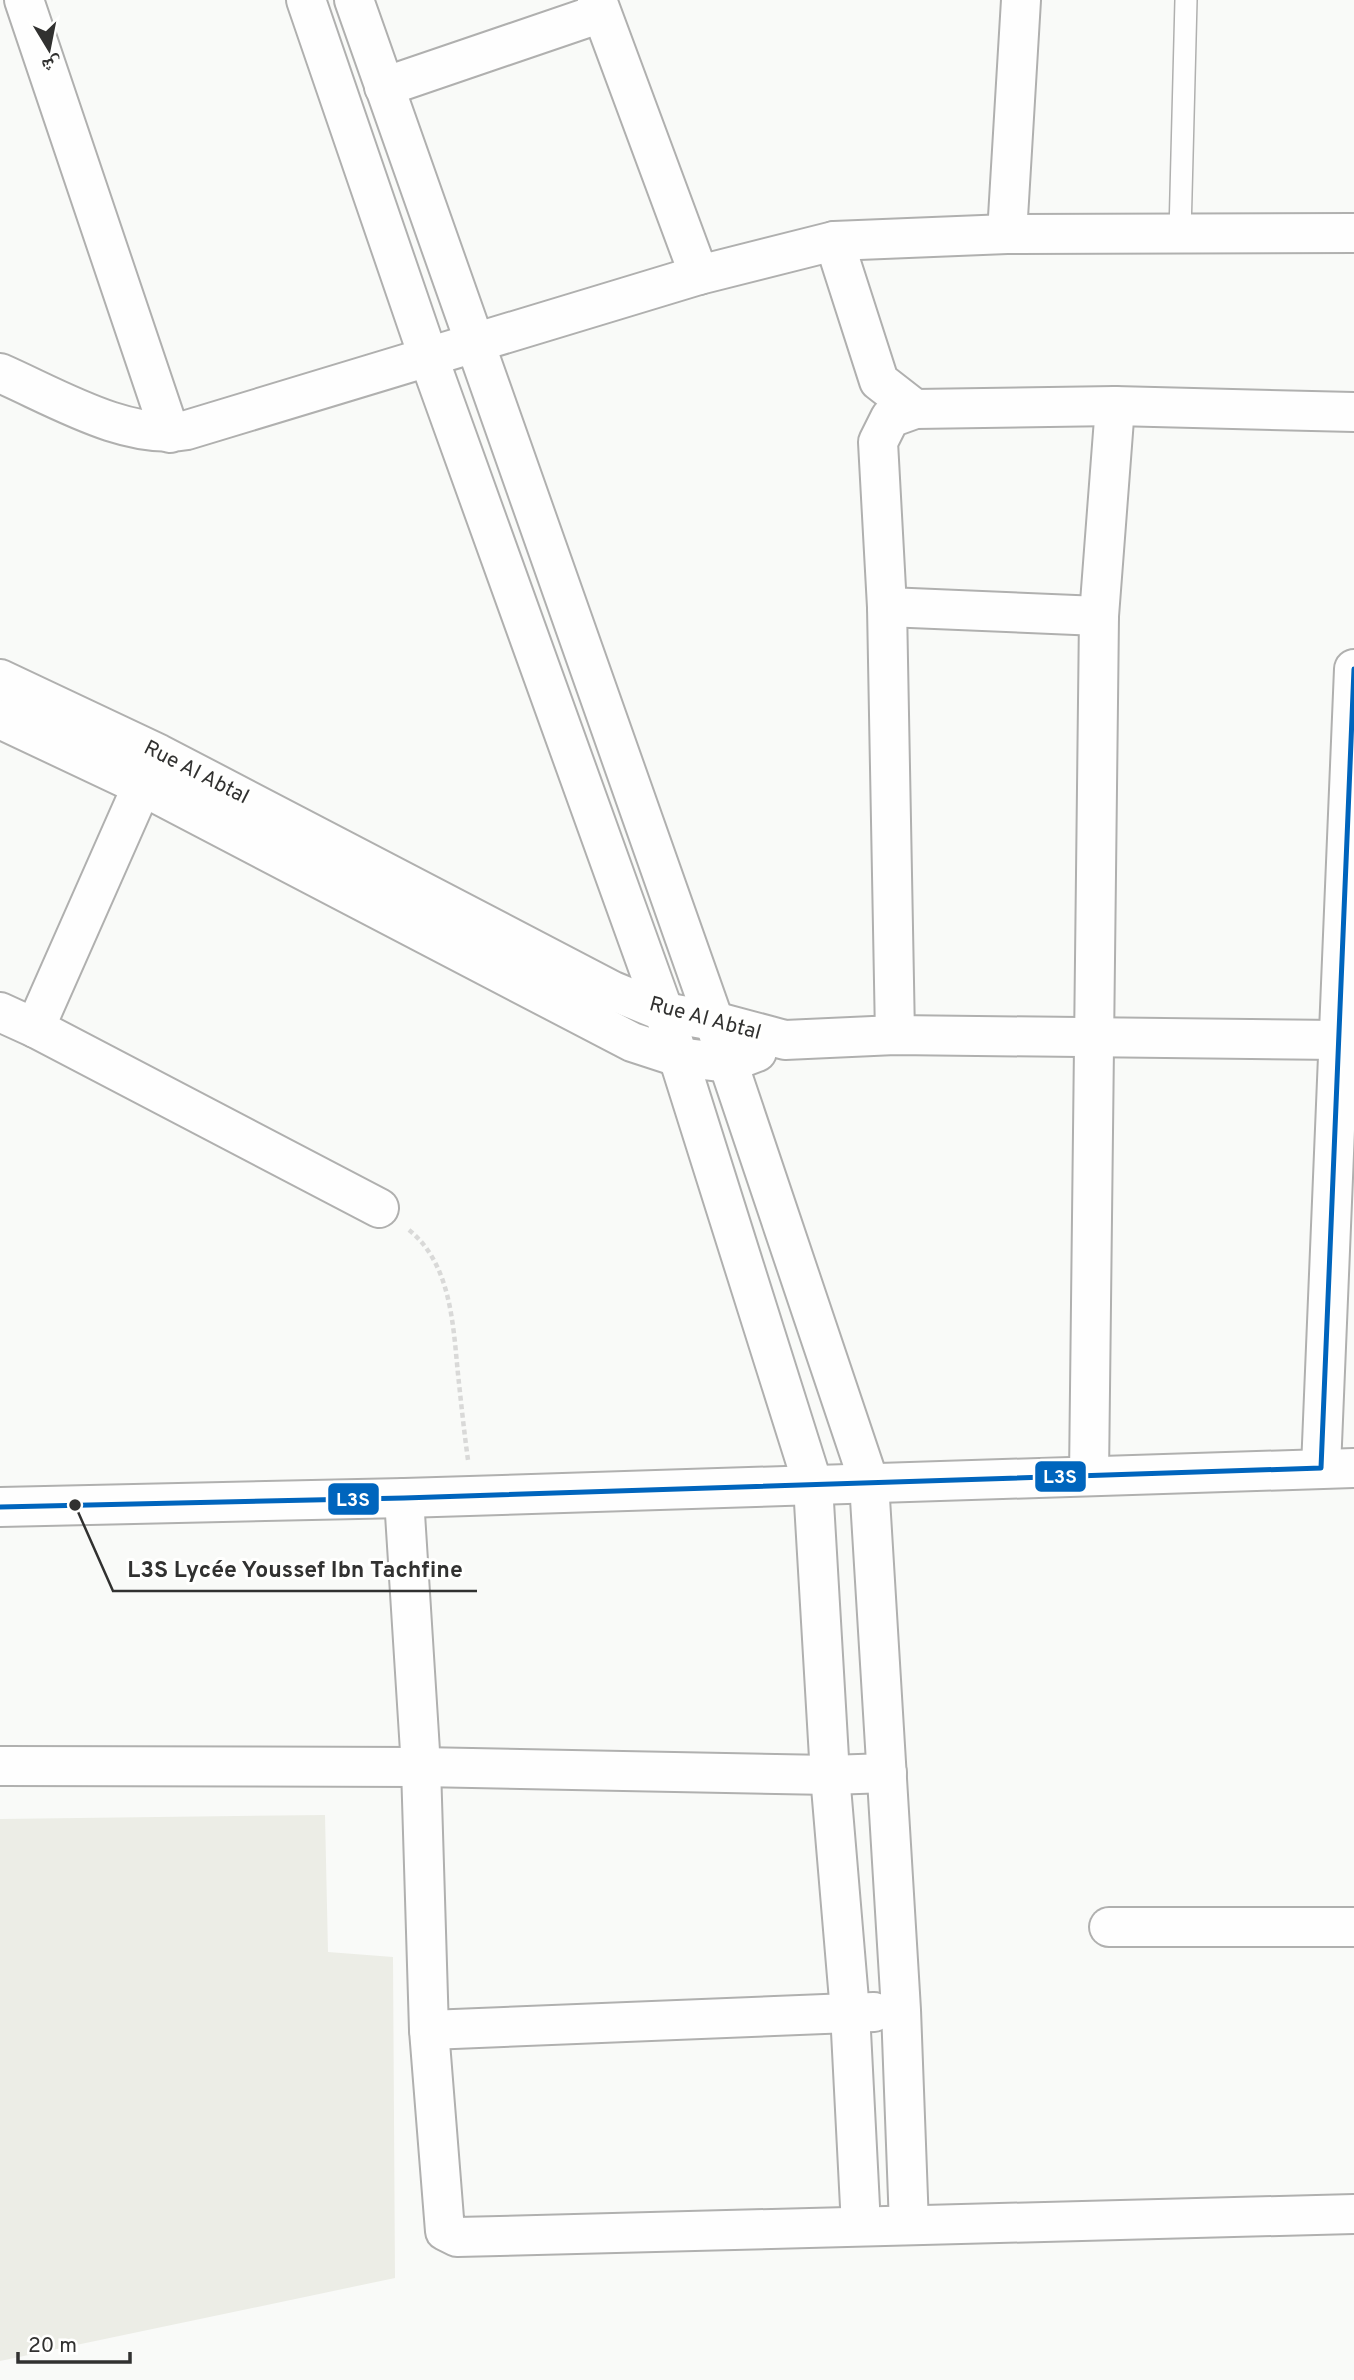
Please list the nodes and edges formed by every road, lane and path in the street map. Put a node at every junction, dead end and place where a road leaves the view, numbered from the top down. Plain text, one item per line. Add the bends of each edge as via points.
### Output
1 (24, 0) edge
2 (306, 0) edge
3 (354, 0) edge
4 (1021, 0) edge
5 (1186, 0) edge
6 (599, 6) edge
7 (384, 87) junction
8 (1007, 233) junction
9 (1180, 233) junction
10 (1354, 233) edge
11 (834, 241) junction
12 (699, 275) junction
13 (475, 342) junction
14 (428, 356) junction
15 (0, 373) edge
16 (1115, 406) junction
17 (915, 409) junction
18 (1354, 412) edge
19 (170, 433) junction
20 (887, 607) junction
21 (1099, 616) junction
22 (1354, 669) edge
23 (0, 678) edge
24 (0, 719) edge
25 (1353, 728) edge
26 (151, 770) junction
27 (0, 1012) edge
28 (664, 1012) junction
29 (714, 1021) junction
30 (35, 1028) junction
31 (895, 1035) junction
32 (1093, 1038) junction
33 (785, 1040) junction
34 (1338, 1040) junction
35 (678, 1057) junction
36 (728, 1063) junction
37 (1344, 1140) edge
38 (379, 1208) joint
39 (1337, 1468) edge
40 (1089, 1476) junction
41 (869, 1482) junction
42 (813, 1485) junction
43 (471, 1495) junction
44 (404, 1498) junction
45 (0, 1507) edge
46 (0, 1766) edge
47 (421, 1767) junction
48 (887, 1773) junction
49 (830, 1775) junction
50 (1109, 1927) dead end
51 (1354, 1927) edge
52 (901, 2011) junction
53 (850, 2012) junction
54 (429, 2030) junction
55 (1354, 2214) edge
56 (909, 2225) junction
57 (861, 2226) junction

1 - 19 street
2 - 14 street
3 - 7 street
4 - 8 street
5 - 9 lane
6 - 7 street
6 - 12 street
7 - 13 street
8 - 9 street
8 - 11 street
9 - 10 street
11 - 12 street
11 - 17 street via 878,381
12 - 13 street
13 - 14 street
13 - 29 street
14 - 19 street
14 - 28 street
15 - 19 street via 100,417 142,431
16 - 17 street
16 - 18 street
16 - 21 street
17 - 20 street via 890,418 878,442
20 - 21 street
20 - 31 street
21 - 32 street
22 - 25 street
23 - 26 street, Rue Al Abtal
24 - 26 street, Rue Al Abtal
25 - 34 street
26 - 28 street, Rue Al Abtal via 613,992
26 - 30 street
26 - 35 street, Rue Al Abtal via 632,1042
27 - 30 street
28 - 29 street, Rue Al Abtal
28 - 35 street
29 - 33 street, Rue Al Abtal
29 - 36 street
30 - 38 street
31 - 32 street
31 - 33 street
32 - 34 street
32 - 40 street
33 - 36 street, Rue Al Abtal
34 - 37 street
35 - 36 street, Rue Al Abtal
35 - 42 street
36 - 41 street
37 - 39 street
38 - 43 path via 422,1241 451,1306
39 - 40 street
40 - 41 street
41 - 42 street
41 - 48 street
42 - 43 street
42 - 49 street
43 - 44 street
44 - 45 street
44 - 47 street
46 - 47 street
47 - 49 street
47 - 54 street
48 - 49 street
48 - 52 street
49 - 53 street
50 - 51 street
52 - 53 street
52 - 56 street
53 - 54 street
53 - 57 street
54 - 57 street via 445,2231 450,2235
55 - 56 street
56 - 57 street

